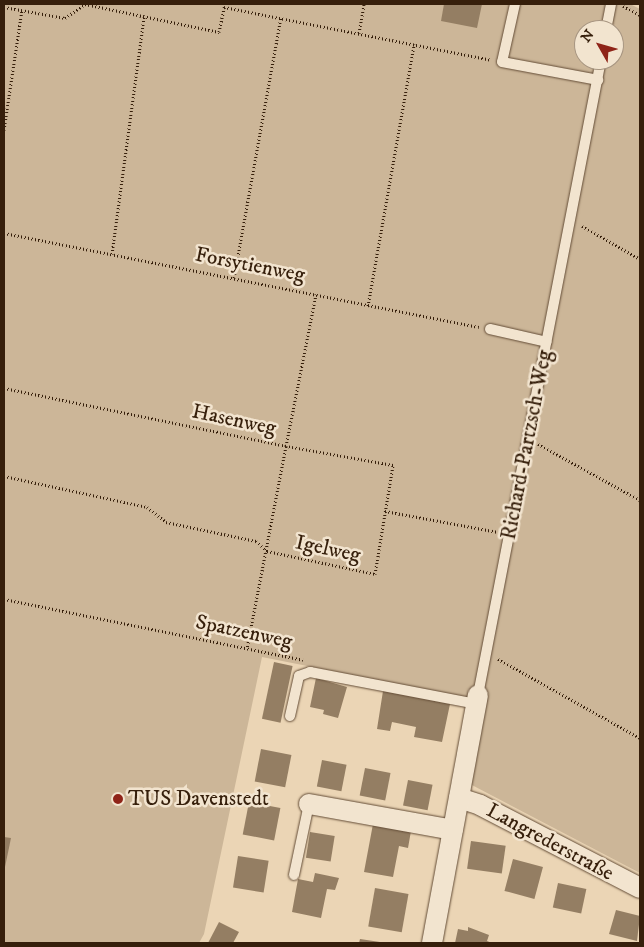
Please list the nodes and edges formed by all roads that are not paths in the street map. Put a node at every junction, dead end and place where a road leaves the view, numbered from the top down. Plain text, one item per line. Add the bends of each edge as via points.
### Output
1 (515, 4) edge
2 (611, 4) edge
3 (608, 20) edge
4 (600, 70) edge
5 (598, 80) junction
6 (490, 329) road end
7 (547, 342) junction
8 (477, 700) junction
9 (290, 716) dead end
10 (459, 798) junction
11 (310, 804) joint
12 (453, 830) junction
13 (294, 875) dead end
14 (640, 888) edge
15 (432, 943) edge

1 - 5 lane via 502,62
2 - 3 lane
4 - 5 lane, Richard-Partzsch-Weg
5 - 7 lane, Richard-Partzsch-Weg
6 - 7 lane
7 - 8 lane, Richard-Partzsch-Weg
8 - 9 lane via 310,672 300,676
8 - 10 street, Richard-Partzsch-Weg
10 - 12 street, Richard-Partzsch-Weg
10 - 14 street, Langrederstraße via 480,804
11 - 12 street
11 - 13 lane
12 - 15 street, Richard-Partzsch-Weg

